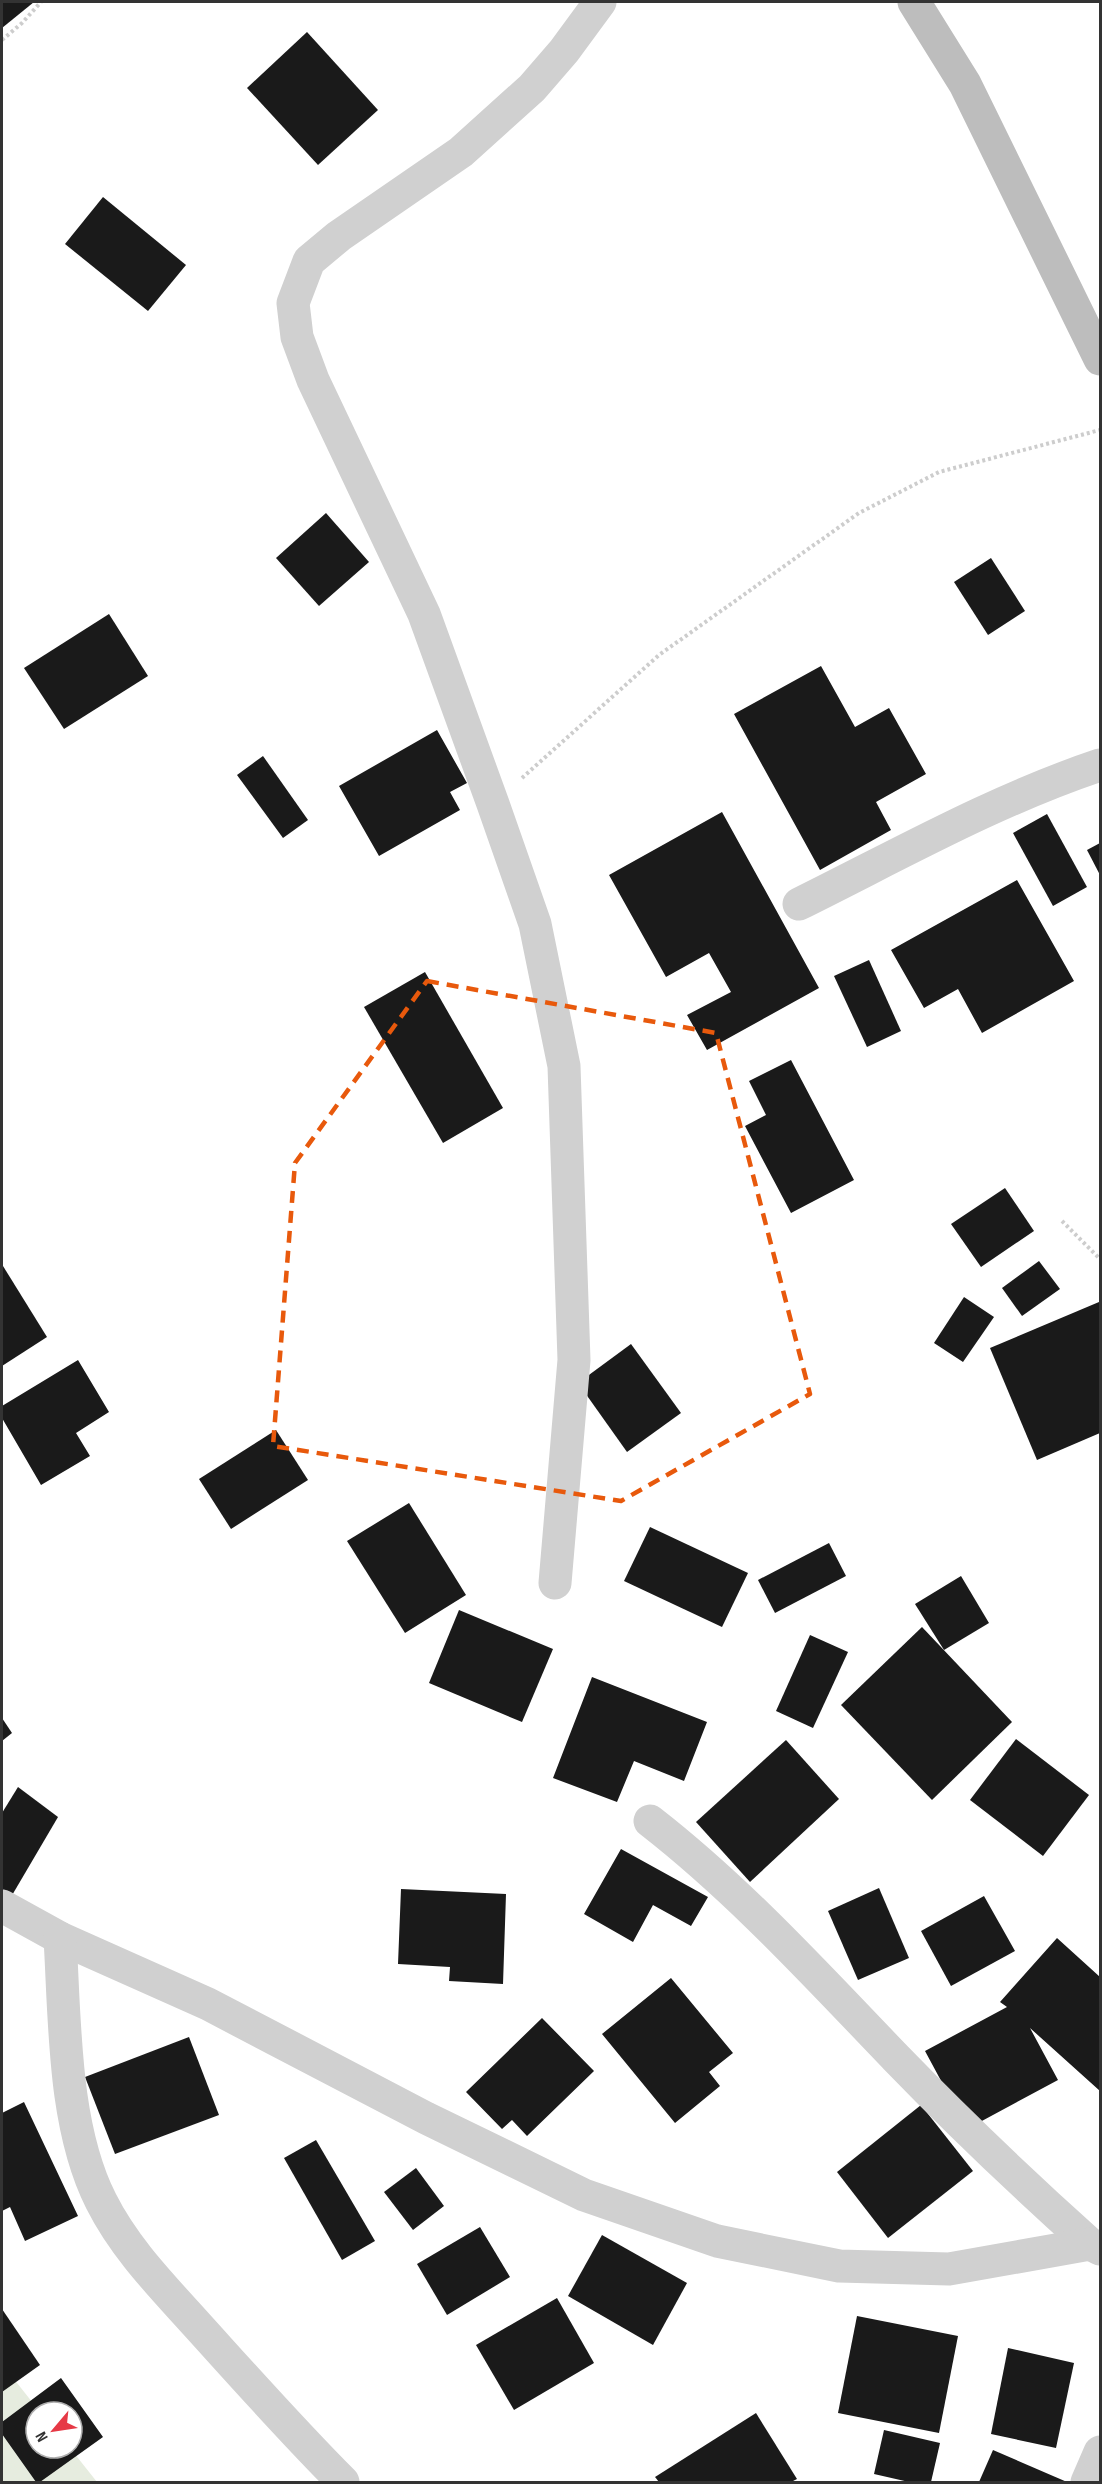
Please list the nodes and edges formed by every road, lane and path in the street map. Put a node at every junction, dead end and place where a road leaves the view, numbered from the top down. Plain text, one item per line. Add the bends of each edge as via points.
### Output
1 (41, 2) edge
2 (600, 2) edge
3 (914, 2) edge
4 (2, 40) edge
5 (1101, 359) edge
6 (1101, 430) edge
7 (1101, 765) edge
8 (493, 804) junction
9 (799, 903) dead end
10 (1062, 1221) dead end
11 (1101, 1259) edge
12 (555, 1583) dead end
13 (650, 1821) dead end
14 (2, 1906) edge
15 (60, 1938) junction
16 (1095, 2247) edge
17 (1101, 2452) edge
18 (343, 2482) edge
19 (1087, 2482) edge

1 - 4 path
2 - 8 street via 532,88 461,152 309,261 293,303 297,337 313,380 424,614
3 - 5 street via 965,84
6 - 8 path via 939,472 859,513 658,655
7 - 9 street via 963,820
8 - 12 street via 535,924 564,1066 574,1360
10 - 11 path
13 - 16 street via 689,1851 783,1941 995,2158
14 - 15 street
15 - 16 street via 208,2004 584,2195 717,2241 839,2266 949,2269
15 - 18 street via 69,2087 84,2154 101,2201 136,2257 297,2437
17 - 19 street

